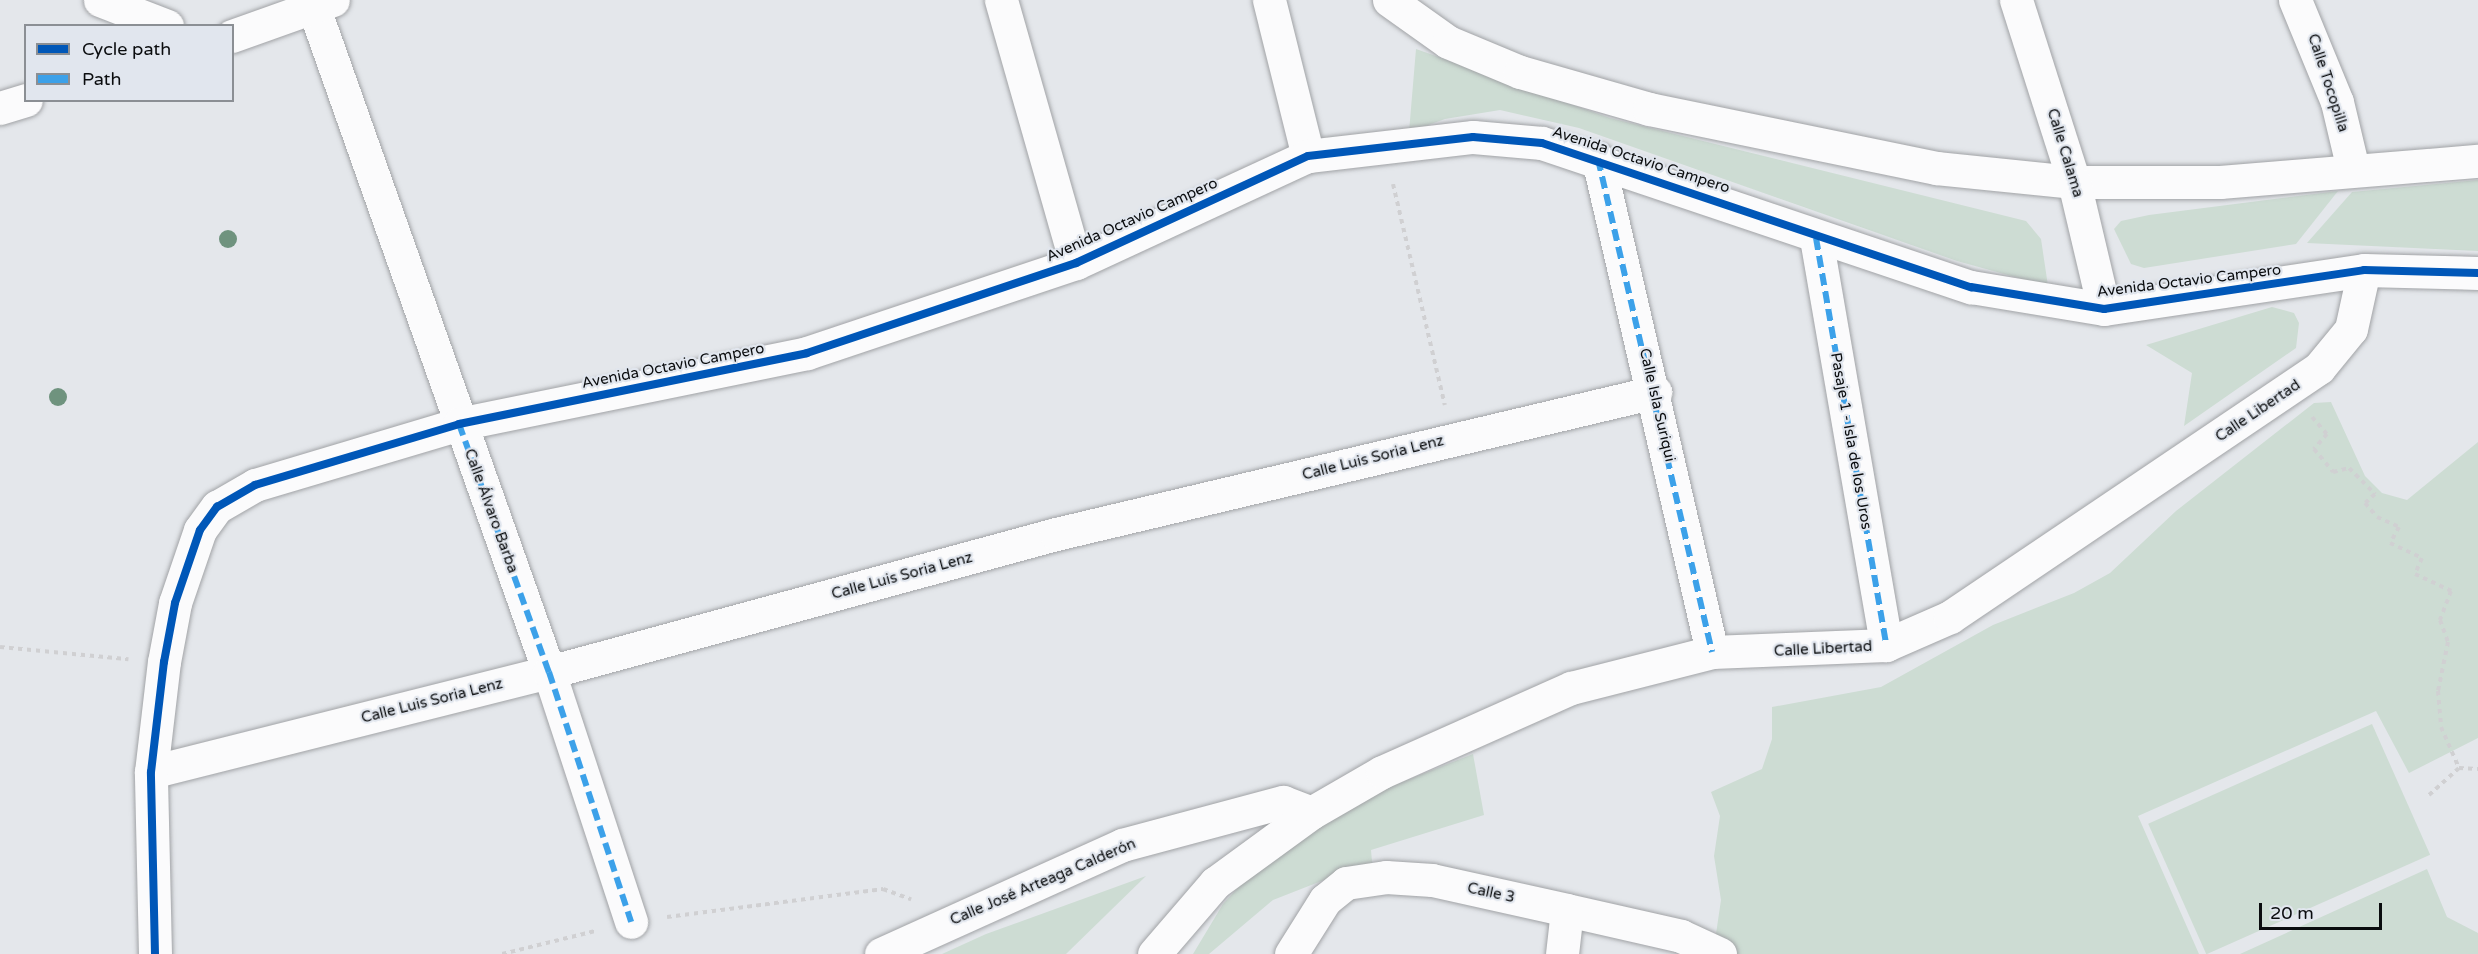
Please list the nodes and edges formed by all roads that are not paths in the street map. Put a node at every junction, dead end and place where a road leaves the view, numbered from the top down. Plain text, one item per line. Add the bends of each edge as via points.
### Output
1 (100, 0) edge
2 (1001, 0) edge
3 (1269, 0) edge
4 (1389, 0) edge
5 (2016, 0) edge
6 (2295, 0) edge
7 (321, 3) edge
8 (162, 24) edge
9 (234, 35) edge
10 (24, 101) edge
11 (0, 108) edge
12 (1308, 156) junction
13 (1598, 159) junction
14 (2478, 161) edge
15 (2353, 169) junction
16 (2074, 182) junction
17 (1816, 238) junction
18 (1076, 263) junction
19 (2364, 270) junction
20 (2478, 273) edge
21 (2104, 309) junction
22 (1655, 392) junction
23 (459, 424) junction
24 (1886, 645) junction
25 (1712, 652) junction
26 (549, 672) junction
27 (151, 772) junction
28 (1311, 813) junction
29 (1567, 910) junction
30 (631, 922) road end
31 (1288, 953) edge
32 (155, 954) edge
33 (881, 954) edge
34 (1154, 954) edge
35 (1562, 954) edge
36 (1720, 954) edge

1 - 8 street
2 - 18 street
3 - 12 street
4 - 16 street via 1448,42 1520,72 1649,108 1936,168
5 - 16 street, Calle Calama
6 - 15 street, Calle Tocopilla via 2337,102
7 - 9 street
7 - 23 street, Calle Álvaro Barba
10 - 11 street
12 - 13 street, Avenida Octavio Campero via 1473,137 1542,143
12 - 18 street, Avenida Octavio Campero
13 - 17 street, Avenida Octavio Campero
13 - 22 street, Calle Isla Suriqui
14 - 15 street
15 - 16 street via 2220,182
16 - 21 street, Calle Calama
17 - 21 street, Avenida Octavio Campero via 1971,287
17 - 24 street, Pasaje 1 - Isla de los Uros
18 - 23 street, Avenida Octavio Campero via 807,353
19 - 20 street, Avenida Octavio Campero
19 - 21 street, Avenida Octavio Campero
19 - 24 street, Calle Libertad via 2351,329 2319,368 1950,617
22 - 25 street, Calle Isla Suriqui
22 - 26 street, Calle Luis Soria Lenz via 1056,534
23 - 26 street, Calle Álvaro Barba
23 - 27 street, Avenida Octavio Campero via 255,484 217,507 200,530 175,603
24 - 25 street, Calle Libertad
25 - 28 street, Calle Libertad via 1572,688 1382,772
26 - 27 street, Calle Luis Soria Lenz
26 - 30 street, Calle Álvaro Barba
27 - 32 street, Avenida Octavio Campero
28 - 33 street, Calle José Arteaga Calderón via 1283,802 1122,845
28 - 34 street via 1215,883
29 - 31 street, Calle 3 via 1432,880 1356,882 1325,900
29 - 35 street
29 - 36 street, Calle 3 via 1681,936

